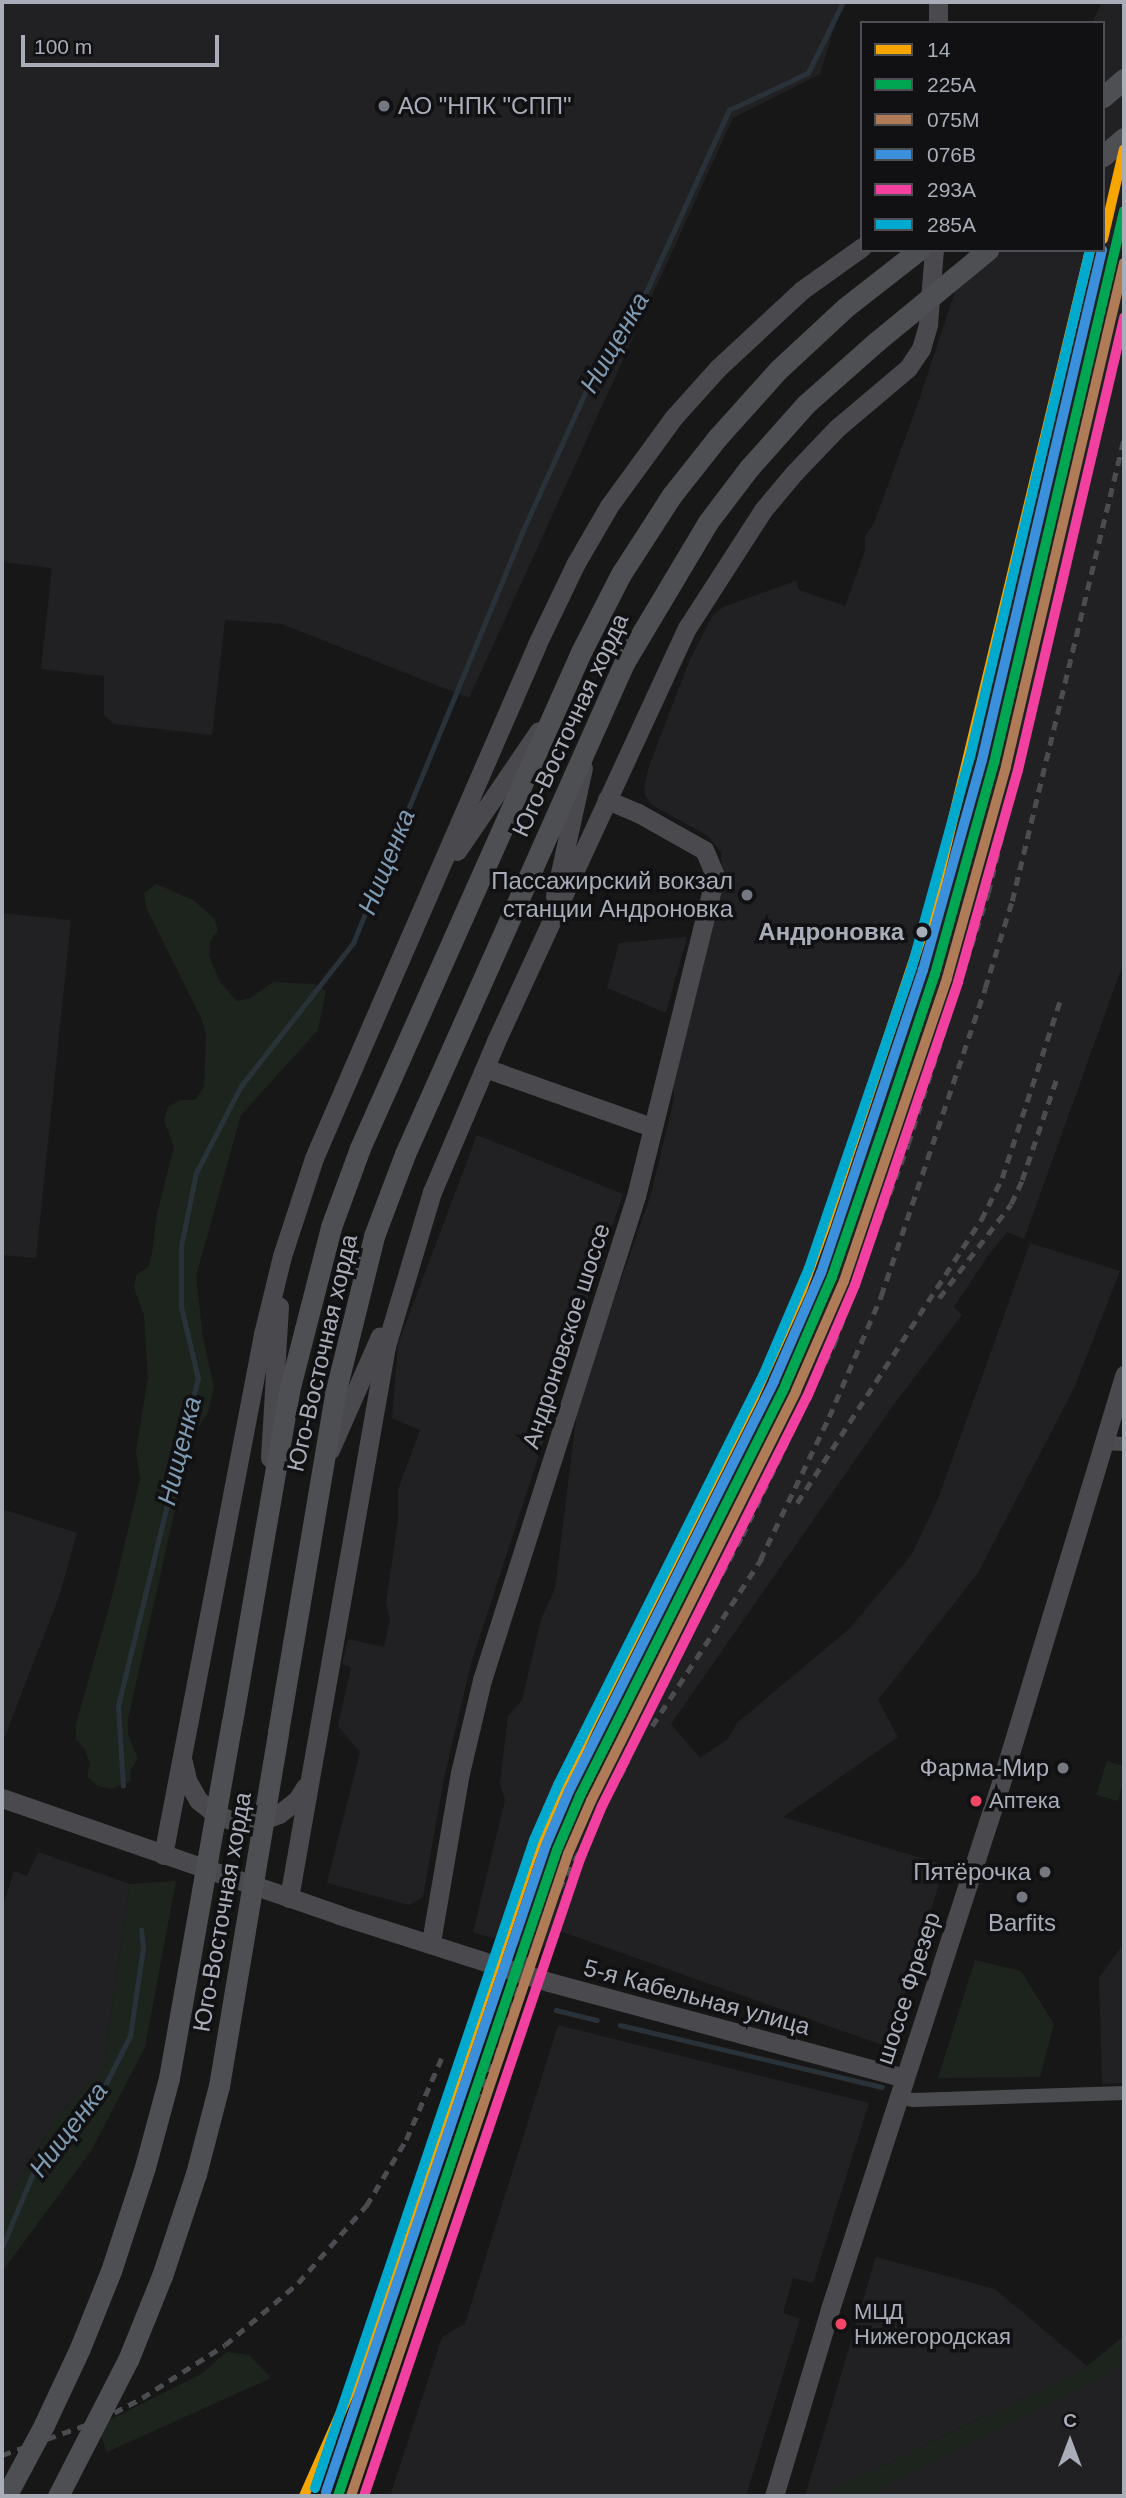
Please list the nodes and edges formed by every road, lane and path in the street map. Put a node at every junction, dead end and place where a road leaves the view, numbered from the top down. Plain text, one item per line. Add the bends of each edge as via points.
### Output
1 (938, 2) edge
2 (938, 21) edge
3 (1124, 79) edge
4 (1105, 95) edge
5 (1124, 138) edge
6 (1105, 154) edge
7 (860, 249) edge
8 (913, 252) edge
9 (916, 252) edge
10 (934, 252) edge
11 (986, 252) edge
12 (931, 287) junction
13 (558, 704) junction
14 (590, 739) junction
15 (607, 800) junction
16 (430, 890) junction
17 (547, 934) junction
18 (485, 1068) junction
19 (652, 1126) junction
20 (282, 1256) junction
21 (402, 1284) junction
22 (1124, 1375) edge
23 (1103, 1443) junction
24 (1124, 1444) edge
25 (321, 1470) junction
26 (266, 1525) junction
27 (184, 1747) junction
28 (311, 1770) junction
29 (2, 1798) edge
30 (163, 1855) junction
31 (289, 1898) junction
32 (431, 1942) junction
33 (901, 2087) junction
34 (1124, 2093) edge
35 (6, 2496) edge
36 (58, 2496) edge
37 (774, 2496) edge

1 - 2 street
3 - 4 main road
5 - 6 main road
7 - 16 street via 802,290 718,368 674,417 609,506 537,644
8 - 12 street via 923,264
9 - 13 main road, Юго-Восточная хорда, bridge via 846,307 778,370 717,438 672,495 621,574
10 - 12 street
11 - 14 main road, Юго-Восточная хорда, bridge via 816,395 749,468 664,590
12 - 15 street via 921,349 908,368 837,428 794,473 720,572 687,628
13 - 16 street
13 - 26 main road, Юго-Восточная хорда via 396,1063 331,1227 290,1387
14 - 17 street
14 - 25 main road, Юго-Восточная хорда via 405,1154 374,1236
15 - 17 street
15 - 19 street, Андроновское шоссе via 704,850 714,873
16 - 20 street via 314,1158
17 - 18 street
18 - 19 street
18 - 21 street via 432,1192
19 - 32 street, Андроновское шоссе via 636,1196 482,1680 460,1773
20 - 26 street
20 - 27 street
21 - 25 street
21 - 28 street via 386,1346
22 - 23 street, шоссе Фрезер
23 - 24 street
23 - 33 street, шоссе Фрезер via 1005,1770
25 - 36 main road, Юго-Восточная хорда, bridge via 221,2073 196,2174 128,2360
26 - 35 main road, Юго-Восточная хорда, bridge via 169,2078 111,2271 80,2348
27 - 28 street via 187,1780 198,1800 215,1814 236,1822 269,1819 289,1808 303,1791
27 - 30 street
28 - 31 street
29 - 30 street, 5-я Кабельная улица
30 - 31 street, 5-я Кабельная улица
31 - 32 street, 5-я Кабельная улица
32 - 33 street, 5-я Кабельная улица
33 - 34 street via 914,2100
33 - 37 street, шоссе Фрезер

